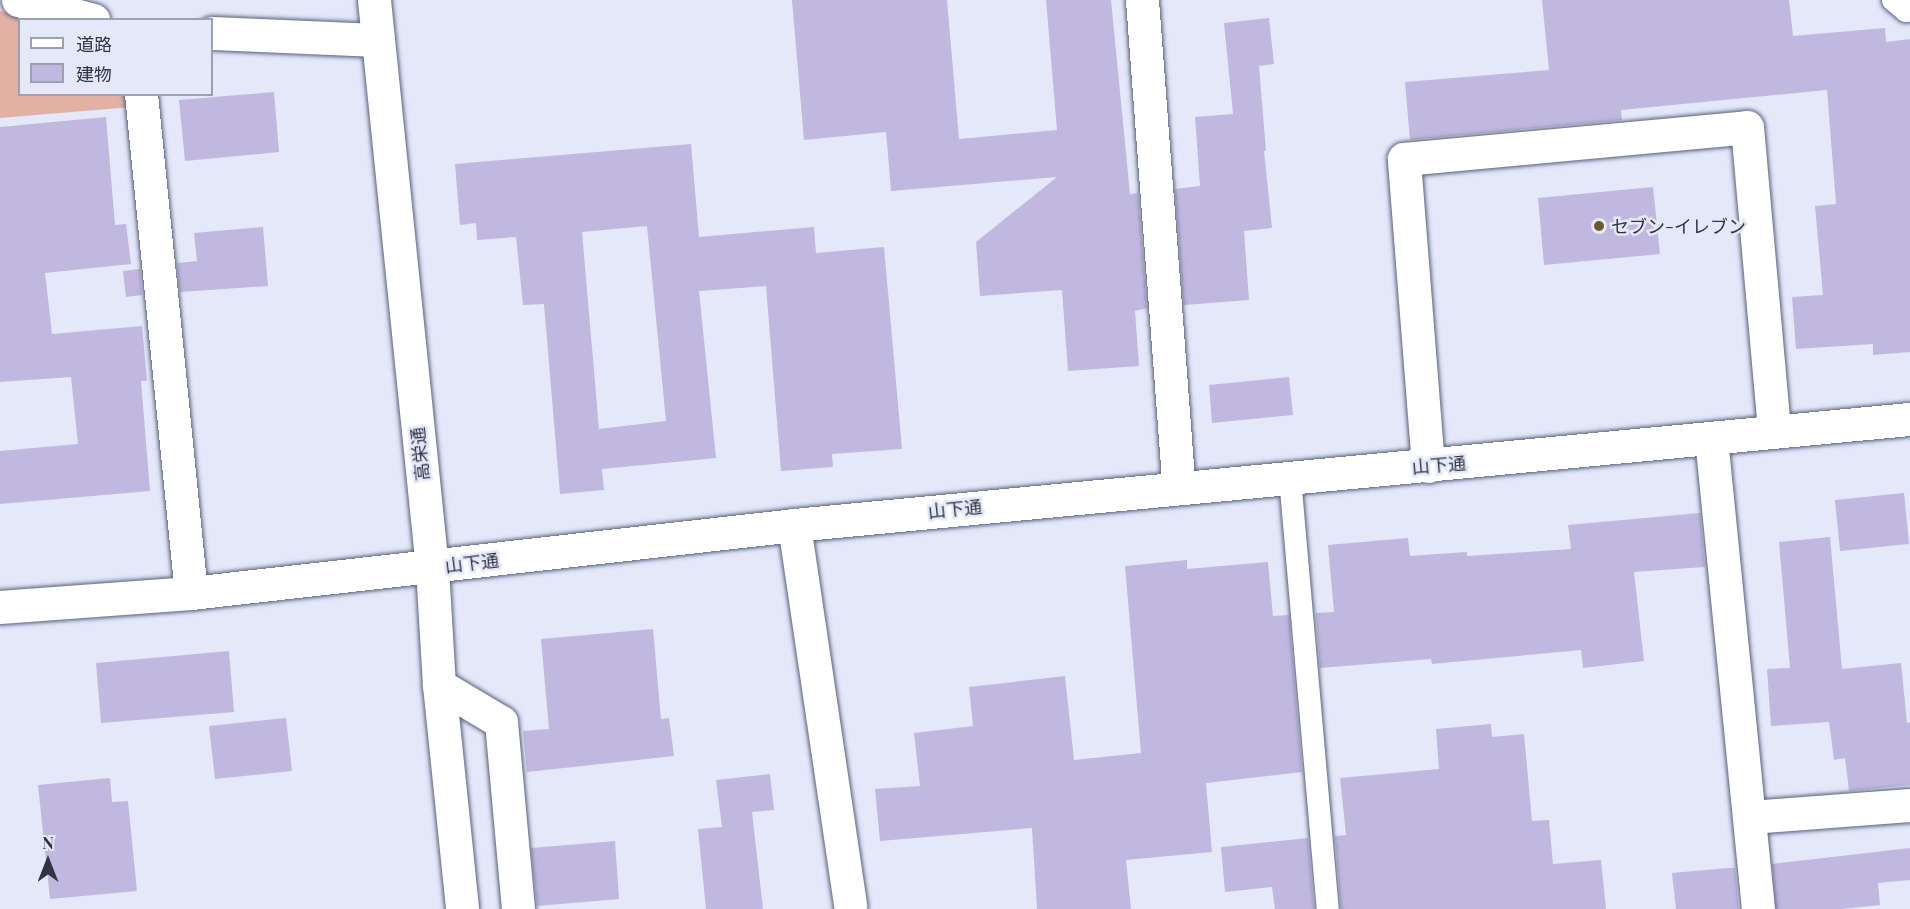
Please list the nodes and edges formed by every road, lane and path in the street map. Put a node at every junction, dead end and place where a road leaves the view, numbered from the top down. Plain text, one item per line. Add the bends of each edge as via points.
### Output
1 (18, 0) edge
2 (374, 0) edge
3 (1142, 0) edge
4 (1893, 0) edge
5 (1910, 10) edge
6 (86, 18) edge
7 (213, 33) edge
8 (378, 40) junction
9 (141, 96) edge
10 (1910, 419) edge
11 (1774, 431) junction
12 (1711, 438) junction
13 (1428, 466) junction
14 (1290, 478) junction
15 (1179, 487) junction
16 (794, 525) junction
17 (432, 568) junction
18 (191, 593) junction
19 (0, 607) edge
20 (439, 685) junction
21 (1910, 805) edge
22 (1750, 817) junction
23 (850, 908) edge
24 (462, 909) edge
25 (518, 909) edge
26 (1328, 909) edge
27 (1758, 909) edge

1 - 6 street
2 - 8 street, 高栄通
3 - 15 street
4 - 5 lane
7 - 8 street
8 - 17 street, 高栄通
9 - 18 street
10 - 11 street, 山下通
11 - 12 street, 山下通
11 - 13 street via 1747,128 1404,159
12 - 13 street, 山下通
12 - 22 street
13 - 14 street, 山下通
14 - 15 street, 山下通
14 - 26 lane
15 - 16 street, 山下通
16 - 17 street, 山下通
16 - 23 street
17 - 18 street, 山下通
17 - 20 street, 高栄通
18 - 19 street, 山下通
20 - 24 street, 高栄通
20 - 25 street via 501,722
21 - 22 street
22 - 27 street

